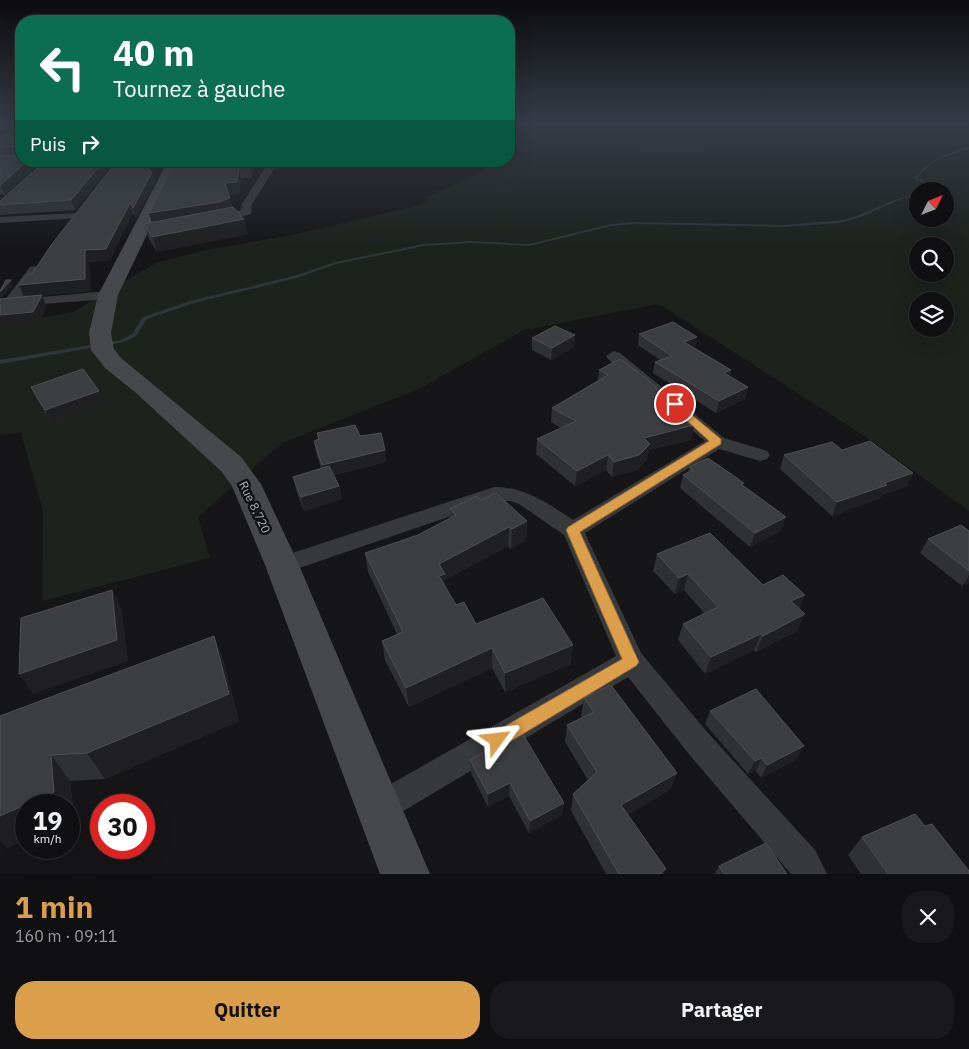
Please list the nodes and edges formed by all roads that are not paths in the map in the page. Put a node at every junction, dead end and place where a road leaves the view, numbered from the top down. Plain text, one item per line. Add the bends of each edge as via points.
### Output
1 (172, 167) edge
2 (270, 167) edge
3 (0, 220) edge
4 (207, 222) edge
5 (66, 231) edge
6 (155, 232) edge
7 (137, 235) junction
8 (43, 260) edge
9 (108, 295) junction
10 (4, 304) edge
11 (614, 356) dead end
12 (717, 442) junction
13 (760, 455) dead end
14 (573, 530) junction
15 (282, 565) junction
16 (631, 662) junction
17 (379, 808) junction
18 (405, 874) edge
19 (810, 874) edge

1 - 7 main road, Rue 8.720
2 - 4 street via 247,204 247,212
3 - 5 street via 81,213
6 - 7 street
7 - 9 main road, Rue 8.720
8 - 10 street
9 - 10 street
9 - 15 main road, Rue 8.720 via 102,317 102,346 113,363 231,464 246,484
11 - 12 street
12 - 13 street
12 - 14 street
14 - 15 street via 526,499 511,494 494,494
14 - 16 street
15 - 17 main road, Rue 8.720
16 - 17 street
16 - 19 street
17 - 18 main road, Rue 8.720

